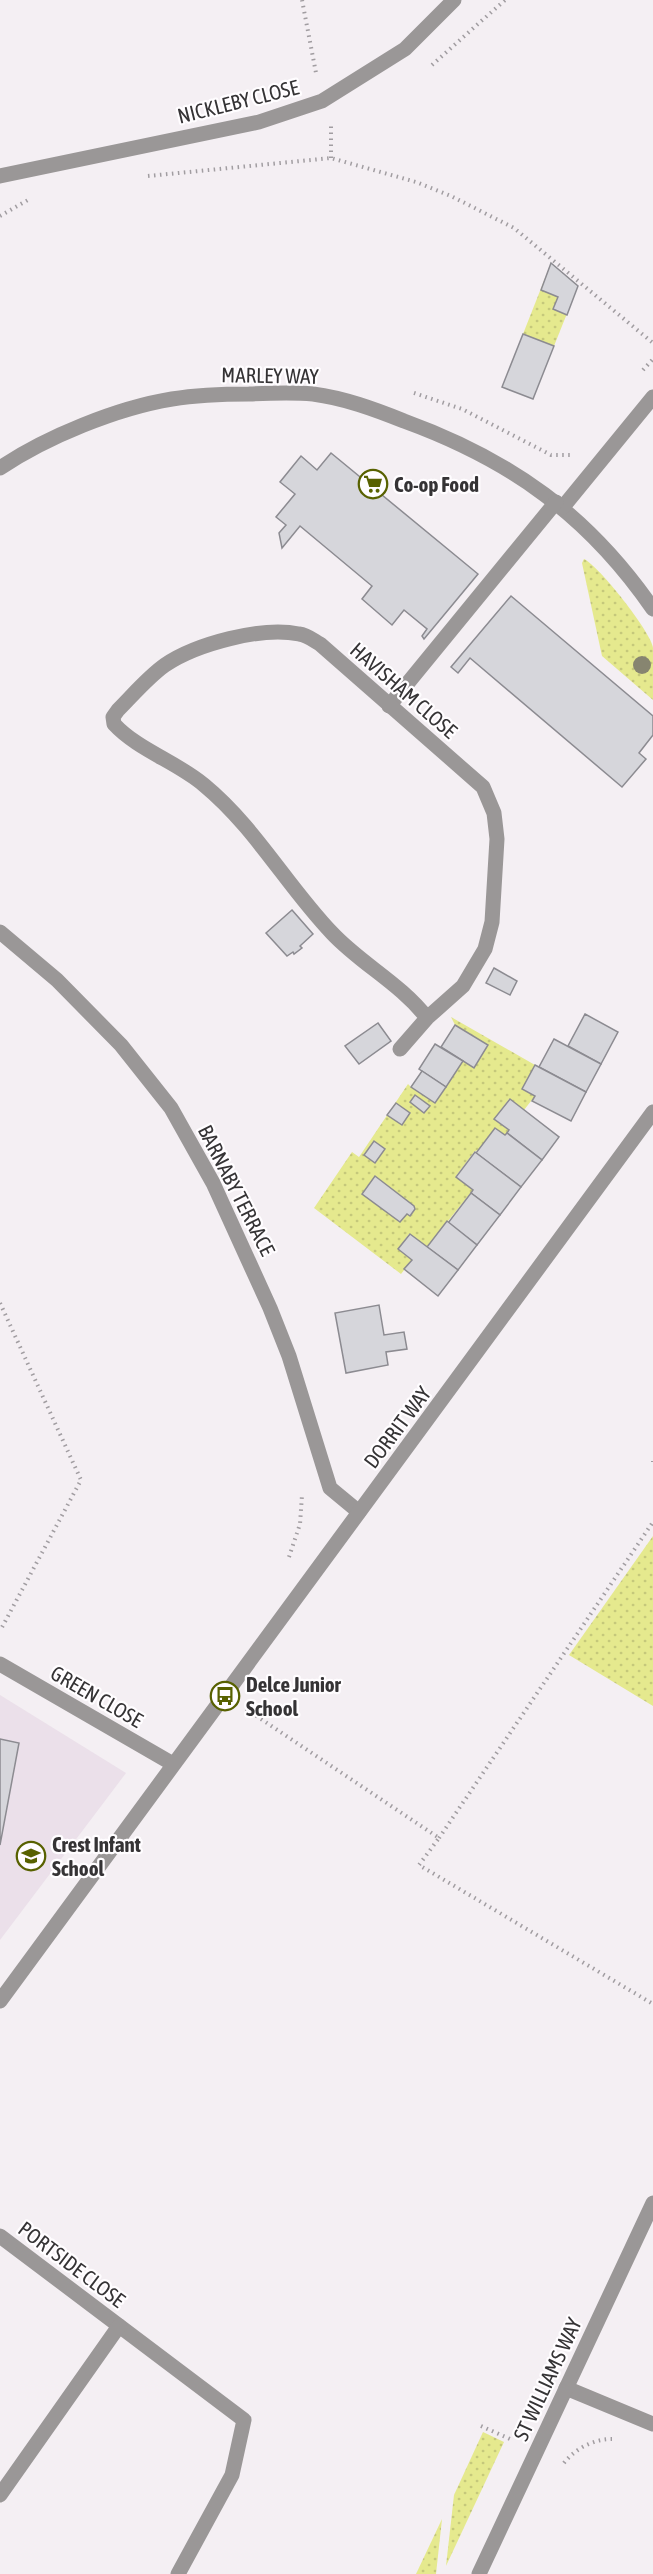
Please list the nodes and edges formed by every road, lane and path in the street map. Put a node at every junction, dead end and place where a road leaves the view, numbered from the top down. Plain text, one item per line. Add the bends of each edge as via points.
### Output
1 (454, 0) edge
2 (0, 176) edge
3 (146, 176) dead end
4 (36, 195) dead end
5 (0, 216) edge
6 (653, 343) edge
7 (653, 397) edge
8 (0, 468) edge
9 (559, 505) junction
10 (653, 609) edge
11 (389, 706) junction
12 (0, 932) edge
13 (427, 1018) junction
14 (399, 1049) dead end
15 (653, 1112) edge
16 (0, 1303) edge
17 (302, 1489) dead end
18 (359, 1512) junction
19 (653, 1522) edge
20 (284, 1565) dead end
21 (0, 1631) edge
22 (0, 1664) edge
23 (225, 1696) junction
24 (173, 1764) junction
25 (439, 1838) junction
26 (0, 2001) edge
27 (653, 2004) edge
28 (653, 2203) edge
29 (0, 2236) edge
30 (119, 2326) junction
31 (566, 2388) junction
32 (653, 2424) edge
33 (481, 2426) dead end
34 (510, 2439) dead end
35 (619, 2440) dead end
36 (563, 2465) dead end
37 (0, 2495) edge
38 (178, 2574) edge
39 (479, 2574) edge

1 - 2 street, NICKLEBY CLOSE via 405,48 322,101 259,122
3 - 6 path via 331,158 416,182 514,228
4 - 5 path
7 - 9 street
8 - 9 street, MARLEY WAY via 81,426 146,404 201,395 289,393 346,400 445,437 503,466
9 - 10 street via 606,548
9 - 11 street
11 - 13 street, HAVISHAM CLOSE via 483,787 494,813 497,839 492,922 485,949 463,986
11 - 13 street, HAVISHAM CLOSE via 320,644 307,636 283,633 239,637 195,649 165,665 113,717 114,724 186,772 227,806 333,934 415,1003
12 - 18 street, BARNABY TERRACE via 57,980 121,1044 171,1108 213,1183 270,1308 330,1488
13 - 14 street, HAVISHAM CLOSE
15 - 18 street, DORRIT WAY
16 - 21 path via 81,1480
17 - 20 path via 300,1524
18 - 23 street, DORRIT WAY
19 - 25 path
22 - 24 street, GREEN CLOSE
23 - 24 street, DORRIT WAY
23 - 25 path
24 - 26 street, DORRIT WAY
25 - 27 path via 419,1865
28 - 31 street, ST WILLIAMS WAY
29 - 30 street, PORTSIDE CLOSE
30 - 37 street, PORTSIDE CLOSE
30 - 38 street, PORTSIDE CLOSE via 244,2420 231,2475
31 - 32 street
31 - 39 street, ST WILLIAMS WAY
33 - 34 path
35 - 36 path via 609,2438 588,2444

